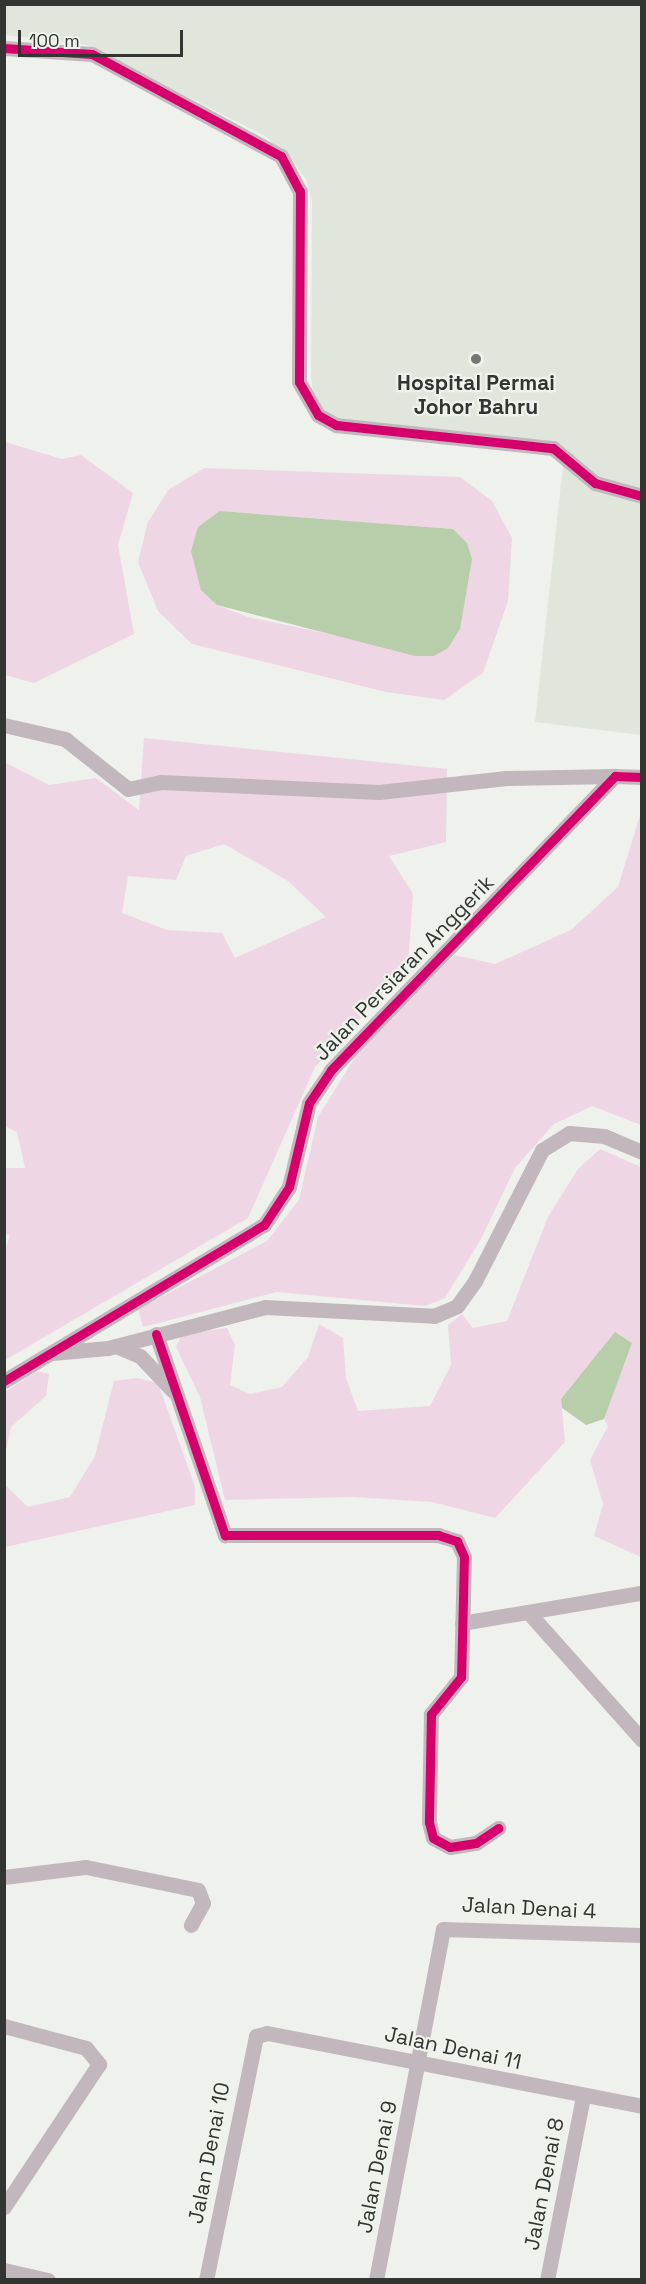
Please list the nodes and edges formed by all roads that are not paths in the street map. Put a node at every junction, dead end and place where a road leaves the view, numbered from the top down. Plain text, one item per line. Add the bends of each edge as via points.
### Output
1 (4, 48) edge
2 (642, 496) edge
3 (4, 725) edge
4 (615, 776) junction
5 (642, 777) edge
6 (642, 1152) edge
7 (156, 1334) junction
8 (116, 1346) junction
9 (49, 1353) junction
10 (4, 1381) edge
11 (179, 1397) junction
12 (640, 1593) dead end
13 (528, 1612) junction
14 (462, 1623) junction
15 (642, 1740) edge
16 (498, 1828) dead end
17 (4, 1878) edge
18 (642, 1920) edge
19 (191, 1925) dead end
20 (635, 1935) edge
21 (4, 2026) edge
22 (256, 2036) joint
23 (418, 2062) junction
24 (583, 2096) junction
25 (642, 2106) edge
26 (4, 2207) edge
27 (4, 2270) edge
28 (48, 2280) edge
29 (206, 2280) edge
30 (376, 2280) edge
31 (546, 2280) edge

1 - 2 street via 92,54 281,156 300,191 299,382 318,415 336,425 553,448 595,483
3 - 4 street via 65,740 128,789 160,782 380,792 506,778
4 - 5 street
4 - 9 street, Jalan Persiaran Anggerik via 331,1070 309,1103 289,1187 264,1225
6 - 7 street via 604,1136 569,1133 542,1150 475,1281 457,1306 434,1316 265,1307
7 - 8 street
7 - 11 street
8 - 9 street
8 - 11 street via 140,1356
9 - 10 street, Jalan Persiaran Anggerik
11 - 14 street via 225,1535 452,1538 464,1557
12 - 13 street
13 - 14 street
13 - 15 street
14 - 16 street via 462,1677 430,1722 429,1822 433,1838 450,1847 476,1843
17 - 19 street via 86,1867 198,1890 203,1903
18 - 20 street
20 - 23 street, Jalan Denai 4 via 443,1929
21 - 26 street via 86,2048 99,2064
22 - 23 street, Jalan Denai 11 via 267,2033
22 - 29 street, Jalan Denai 10
23 - 24 street, Jalan Denai 11
23 - 30 street, Jalan Denai 9
24 - 25 street, Jalan Denai 11
24 - 31 street, Jalan Denai 8
27 - 28 street

